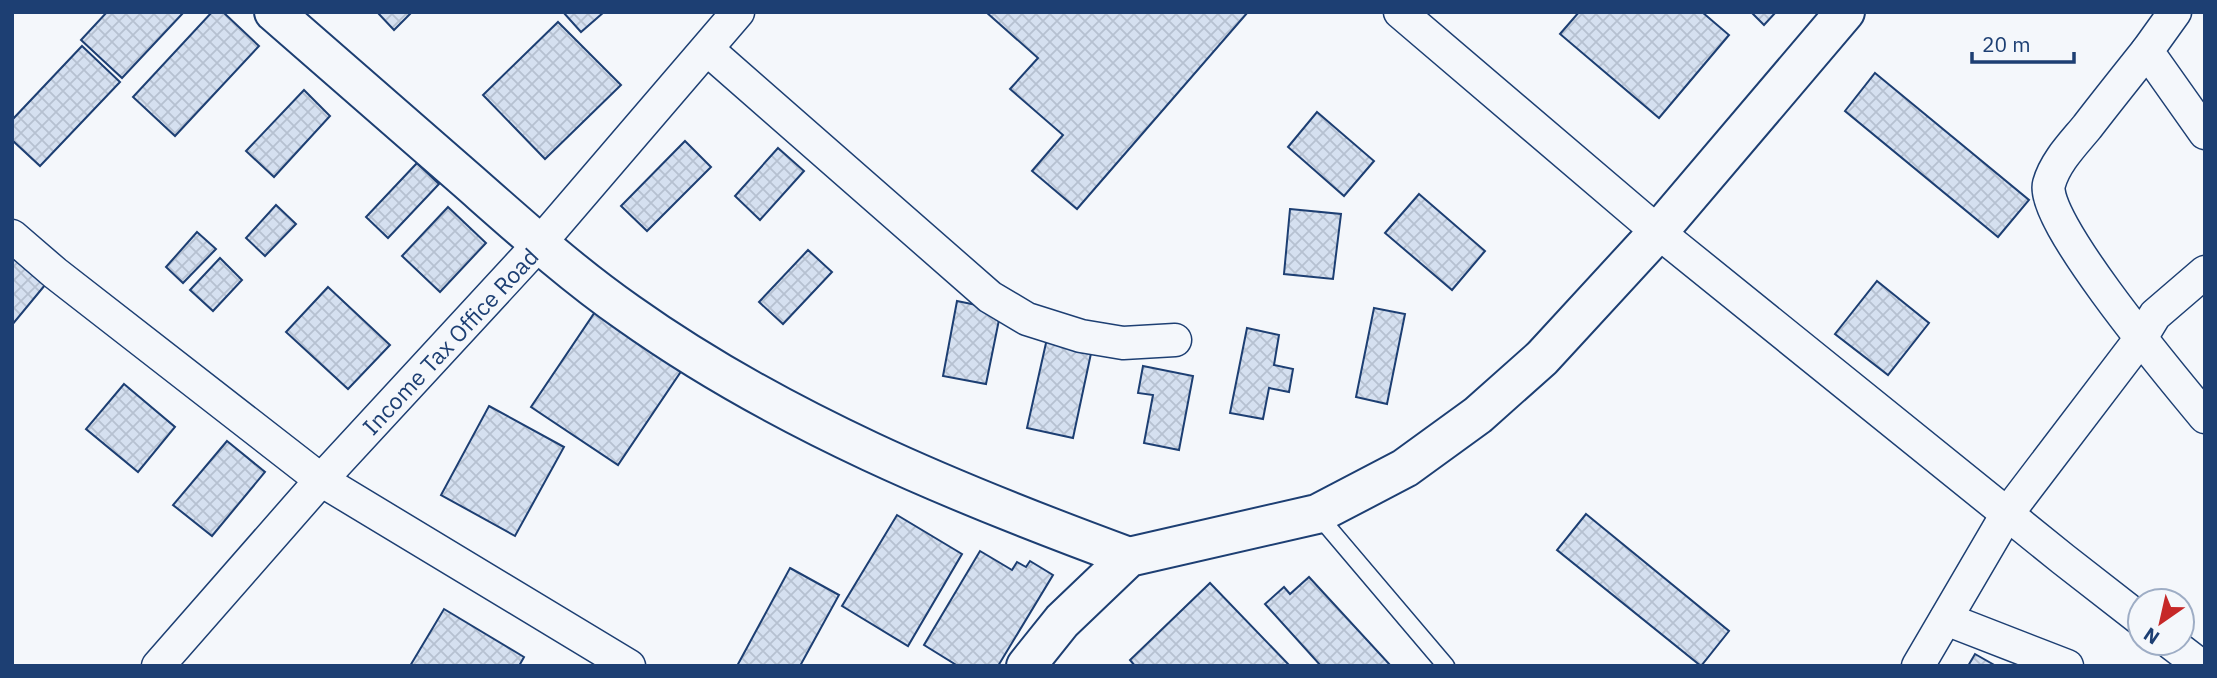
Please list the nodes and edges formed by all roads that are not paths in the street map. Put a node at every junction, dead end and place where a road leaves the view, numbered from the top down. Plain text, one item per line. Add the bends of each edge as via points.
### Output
1 (274, 12) edge
2 (738, 12) edge
3 (1400, 12) edge
4 (1845, 12) edge
5 (2175, 12) edge
6 (707, 49) junction
7 (2147, 51) junction
8 (2205, 133) edge
9 (1658, 232) junction
10 (12, 236) edge
11 (540, 244) junction
12 (2205, 272) edge
13 (2141, 338) junction
14 (1175, 340) dead end
15 (2205, 417) edge
16 (321, 480) junction
17 (1317, 514) junction
18 (2007, 514) junction
19 (1129, 557) junction
20 (2126, 608) edge
21 (1946, 619) junction
22 (1040, 661) edge
23 (159, 666) edge
24 (629, 666) edge
25 (1446, 666) edge
26 (1918, 666) edge
27 (2067, 666) edge

1 - 11 street
2 - 6 street, Income Tax Office Road
3 - 9 street
4 - 9 street
5 - 7 street
6 - 11 street, Income Tax Office Road
6 - 14 street via 990,297 1027,319 1081,336 1123,343
7 - 8 street
7 - 13 street via 2058,163 2048,187 2055,213 2075,246
9 - 17 street via 1542,358 1478,415 1405,468
9 - 18 street
10 - 16 street
11 - 16 street, Income Tax Office Road
11 - 19 street via 627,313 713,370 908,468 1020,517
12 - 13 street via 2155,315
13 - 15 street
13 - 18 street
16 - 23 street, Income Tax Office Road
16 - 24 street
17 - 19 street
17 - 25 lane
18 - 20 street
18 - 21 street
19 - 22 street via 1062,621
21 - 26 street
21 - 27 street

